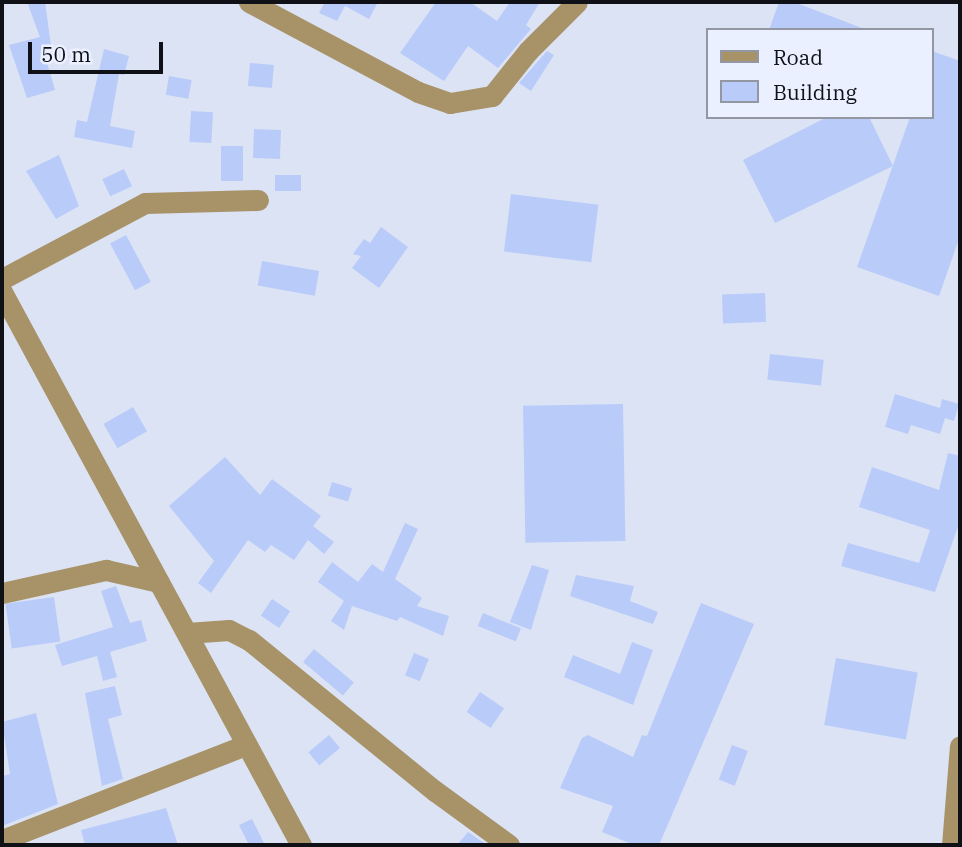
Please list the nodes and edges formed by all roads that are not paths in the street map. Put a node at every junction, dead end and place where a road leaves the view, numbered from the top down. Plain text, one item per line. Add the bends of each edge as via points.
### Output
1 (249, 2) edge
2 (577, 2) edge
3 (258, 200) dead end
4 (2, 279) edge
5 (2, 292) edge
6 (159, 582) junction
7 (2, 593) edge
8 (187, 633) junction
9 (246, 746) junction
10 (960, 746) edge
11 (2, 839) edge
12 (301, 845) edge
13 (509, 845) edge
14 (952, 845) edge

1 - 2 street via 418,92 450,103 492,96
3 - 4 street via 145,203
5 - 6 street
6 - 7 street via 106,570
6 - 8 street
8 - 9 street
8 - 13 street via 229,630 249,639 435,791
9 - 11 street
9 - 12 street
10 - 14 street

